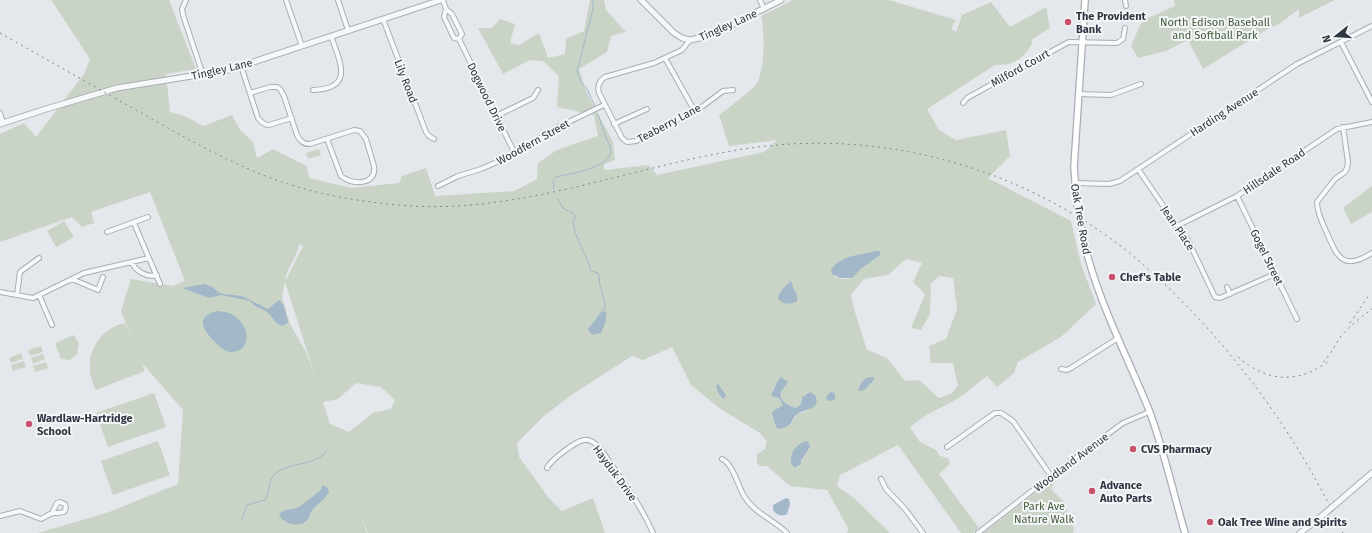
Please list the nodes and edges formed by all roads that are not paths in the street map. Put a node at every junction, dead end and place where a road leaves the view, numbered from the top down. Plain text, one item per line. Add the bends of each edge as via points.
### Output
1 (186, 0) edge
2 (286, 0) edge
3 (338, 0) edge
4 (442, 0) edge
5 (641, 0) edge
6 (760, 0) edge
7 (781, 0) edge
8 (1084, 0) edge
9 (1125, 0) edge
10 (1126, 6) dead end
11 (446, 8) junction
12 (764, 8) junction
13 (383, 19) junction
14 (1372, 26) edge
15 (1125, 28) dead end
16 (348, 30) junction
17 (332, 36) junction
18 (459, 39) junction
19 (690, 40) junction
20 (1082, 42) junction
21 (1341, 42) junction
22 (302, 46) junction
23 (665, 58) junction
24 (241, 66) junction
25 (203, 75) junction
26 (1141, 84) dead end
27 (314, 90) dead end
28 (538, 90) dead end
29 (733, 90) dead end
30 (250, 93) junction
31 (1078, 94) junction
32 (1372, 102) edge
33 (963, 103) dead end
34 (604, 105) junction
35 (647, 109) dead end
36 (694, 110) junction
37 (0, 113) edge
38 (496, 116) junction
39 (292, 118) junction
40 (1372, 122) edge
41 (2, 124) edge
42 (614, 124) junction
43 (1343, 126) junction
44 (327, 139) junction
45 (434, 140) dead end
46 (515, 154) junction
47 (1138, 169) junction
48 (1074, 183) junction
49 (438, 186) dead end
50 (1237, 196) junction
51 (148, 217) dead end
52 (134, 223) junction
53 (1176, 226) junction
54 (107, 232) dead end
55 (1372, 253) edge
56 (39, 258) dead end
57 (149, 258) junction
58 (132, 262) junction
59 (1274, 274) junction
60 (156, 275) junction
61 (103, 277) dead end
62 (72, 279) junction
63 (160, 284) dead end
64 (1226, 287) dead end
65 (0, 292) edge
66 (1230, 294) junction
67 (17, 295) junction
68 (39, 295) junction
69 (1297, 318) dead end
70 (52, 325) dead end
71 (1118, 338) junction
72 (1061, 369) dead end
73 (1149, 412) junction
74 (947, 447) dead end
75 (722, 459) dead end
76 (547, 468) dead end
77 (1372, 473) edge
78 (1051, 476) junction
79 (880, 479) dead end
80 (52, 513) dead end
81 (0, 516) edge
82 (653, 533) edge
83 (787, 533) edge
84 (923, 533) edge
85 (978, 533) edge
86 (1185, 533) edge
87 (1300, 533) edge

1 - 25 street via 182,9 183,15
2 - 22 street
3 - 16 street
4 - 11 street, Dogwood Drive
4 - 13 street, Tingley Lane
5 - 19 street, Tingley Lane via 674,33
6 - 12 street
7 - 12 street, Tingley Lane
8 - 20 main road, Oak Tree Road
9 - 10 street
11 - 18 street, Dogwood Drive via 462,34
11 - 18 street, Dogwood Drive via 444,17 454,38
12 - 19 street, Tingley Lane via 709,36
13 - 16 street, Tingley Lane
13 - 45 street, Lily Road via 426,132
14 - 21 street, Harding Avenue
15 - 20 street, Milford Court via 1123,39 1117,43
16 - 17 street, Tingley Lane
17 - 22 street, Tingley Lane
17 - 27 street via 342,76 332,87
18 - 38 street, Dogwood Drive
19 - 23 street, Teaberry Lane via 682,50
20 - 31 main road, Oak Tree Road
20 - 33 street, Milford Court via 1069,42 1058,47 967,98
21 - 32 street
21 - 47 street, Harding Avenue via 1297,64
22 - 24 street, Tingley Lane
23 - 34 street, Teaberry Lane via 602,79 598,90
23 - 36 street
24 - 25 street, Tingley Lane
24 - 30 street
25 - 41 street, Tingley Lane via 117,88
26 - 31 street via 1111,95
28 - 38 street via 533,98
29 - 36 street, Teaberry Lane via 723,91
30 - 39 street via 270,87 280,89
30 - 39 street via 258,118 263,124 269,125
31 - 48 main road, Oak Tree Road
34 - 42 street, Teaberry Lane
34 - 46 street, Woodfern Street via 556,128
35 - 42 street
36 - 42 street, Teaberry Lane via 633,142 627,142 622,138
37 - 41 street
38 - 46 street, Dogwood Drive
39 - 44 street via 302,143 310,144
40 - 43 street, Hillsdale Road
43 - 50 street, Hillsdale Road
43 - 55 street via 1347,168 1317,202 1319,216 1338,256 1352,262
44 - 44 street via 340,176 347,180 370,180 375,171 363,133 354,130
46 - 49 street, Woodfern Street
47 - 48 street, Harding Avenue via 1113,184
47 - 53 street, Jean Place
48 - 71 main road, Oak Tree Road, bridge via 1082,237 1094,277
50 - 53 street, Hillsdale Road
50 - 59 street, Gogel Street
51 - 52 street
52 - 54 street
52 - 57 street
53 - 66 street, Jean Place via 1190,243 1213,294 1219,299
56 - 67 street via 20,272
57 - 58 street
57 - 60 street
58 - 60 street via 133,267 146,275
58 - 62 street via 84,273
59 - 66 street
59 - 69 street, Gogel Street
60 - 63 street
61 - 62 street via 98,290
62 - 68 street
64 - 66 street
65 - 67 street
67 - 68 street via 33,298
68 - 70 street
71 - 72 street via 1071,368
71 - 73 main road, Oak Tree Road
73 - 78 street, Woodland Avenue via 1123,423
73 - 86 main road, Oak Tree Road
74 - 78 street via 995,413 1001,413 1013,421
75 - 83 street via 728,463 750,505
76 - 82 street, Hayduk Drive via 553,459 580,441 595,443 631,494
77 - 87 street, bridge
78 - 85 street, Woodland Avenue
79 - 84 street
80 - 81 street via 42,519 20,511

